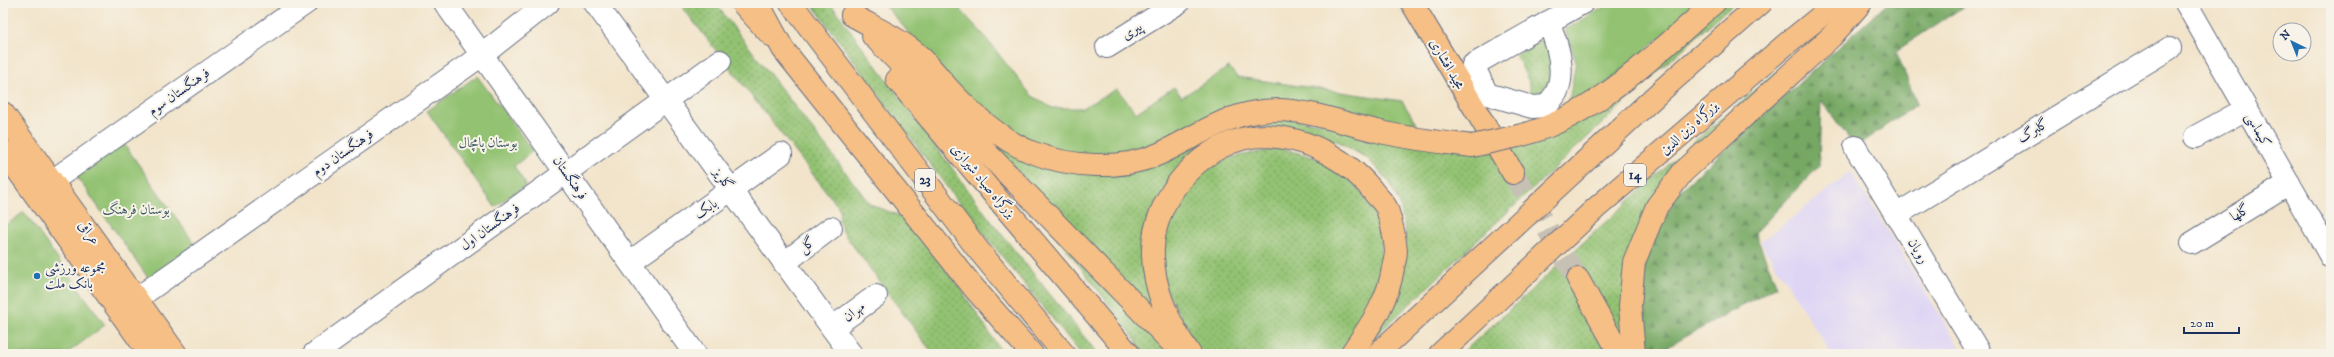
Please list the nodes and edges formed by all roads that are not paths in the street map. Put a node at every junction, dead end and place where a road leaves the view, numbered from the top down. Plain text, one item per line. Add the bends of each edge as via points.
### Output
1 (306, 3) edge
2 (445, 3) edge
3 (548, 3) edge
4 (595, 3) edge
5 (742, 3) edge
6 (758, 3) edge
7 (791, 3) edge
8 (1178, 3) edge
9 (1412, 3) edge
10 (1582, 3) edge
11 (1714, 3) edge
12 (1761, 3) edge
13 (1837, 3) edge
14 (1861, 3) edge
15 (2186, 3) edge
16 (848, 9) edge
17 (1548, 22) junction
18 (1107, 47) dead end
19 (2170, 48) dead end
20 (783, 49) junction
21 (482, 55) junction
22 (720, 61) dead end
23 (666, 101) junction
24 (2246, 109) junction
25 (3, 113) edge
26 (2195, 137) dead end
27 (1855, 147) dead end
28 (3, 150) edge
29 (781, 154) dead end
30 (566, 172) junction
31 (1513, 173) tunnel mouth
32 (52, 181) junction
33 (2289, 183) junction
34 (732, 191) junction
35 (1896, 215) junction
36 (831, 228) dead end
37 (2325, 232) edge
38 (2192, 243) dead end
39 (2331, 257) edge
40 (630, 262) junction
41 (784, 263) junction
42 (1578, 279) tunnel mouth
43 (974, 288) junction
44 (876, 296) dead end
45 (136, 299) junction
46 (832, 328) junction
47 (150, 354) edge
48 (176, 354) edge
49 (314, 354) edge
50 (695, 354) edge
51 (851, 354) edge
52 (1014, 354) edge
53 (1032, 354) edge
54 (1064, 354) edge
55 (1129, 354) edge
56 (1183, 354) edge
57 (1190, 354) edge
58 (1351, 354) edge
59 (1377, 354) edge
60 (1440, 354) edge
61 (1620, 354) edge
62 (1634, 354) edge
63 (1980, 354) edge

1 - 32 street, فرهنگستان سوم
2 - 21 street, فرهنگستان
3 - 21 street, فرهنگستان دوم
4 - 23 street, گلریز
5 - 20 main road
6 - 20 main road
7 - 54 main road, 23 via 971,241
8 - 18 street, پیری
9 - 31 main road, مجید افشاری
10 - 17 street
11 - 16 main road, bridge via 1640,67 1580,111 1538,132 1472,146 1380,132 1298,112 1253,112 1226,119 1158,154 1115,165 1071,163 1030,152 1003,136 955,95 917,54
12 - 59 main road
13 - 60 main road, بزرگراه زین الدین / 14 via 1595,209
14 - 62 main road via 1831,37 1699,156 1657,206 1634,262 1630,306
15 - 24 street, کیماسی
16 - 55 main road, بزرگراه صیاد شیرازی via 891,73
16 - 56 main road
17 - 17 street via 1473,65 1487,94 1532,107 1547,106 1557,91 1561,71 1557,40
19 - 35 street, گلبرگ
20 - 43 main road
21 - 30 street, فرهنگستان
21 - 45 street, فرهنگستان دوم
22 - 23 street, فرهنگستان اول
23 - 30 street, فرهنگستان اول
23 - 34 street, گلریز
24 - 26 street
24 - 33 street, کیماسی
25 - 32 main road, عراقی
27 - 35 street, رویان
28 - 47 main road, عراقی
29 - 34 street, بابک
30 - 40 street, فرهنگستان
30 - 49 street, فرهنگستان اول
32 - 45 main road, عراقی
33 - 37 street, کیماسی
33 - 38 street, گلها
34 - 40 street, بابک
34 - 41 street, گلریز
35 - 63 street, رویان
36 - 41 street, گل
37 - 39 street, کیماسی
40 - 50 street, فرهنگستان
41 - 46 street, گلریز
42 - 61 main road
43 - 52 main road
43 - 53 main road
44 - 46 street, مهران
45 - 48 main road, عراقی
46 - 51 street, گلریز
57 - 58 main road via 1164,309 1160,296 1153,257 1153,238 1158,221 1169,197 1183,177 1202,159 1239,140 1265,136 1296,140 1325,151 1354,171 1387,208 1396,251 1391,284 1380,312

